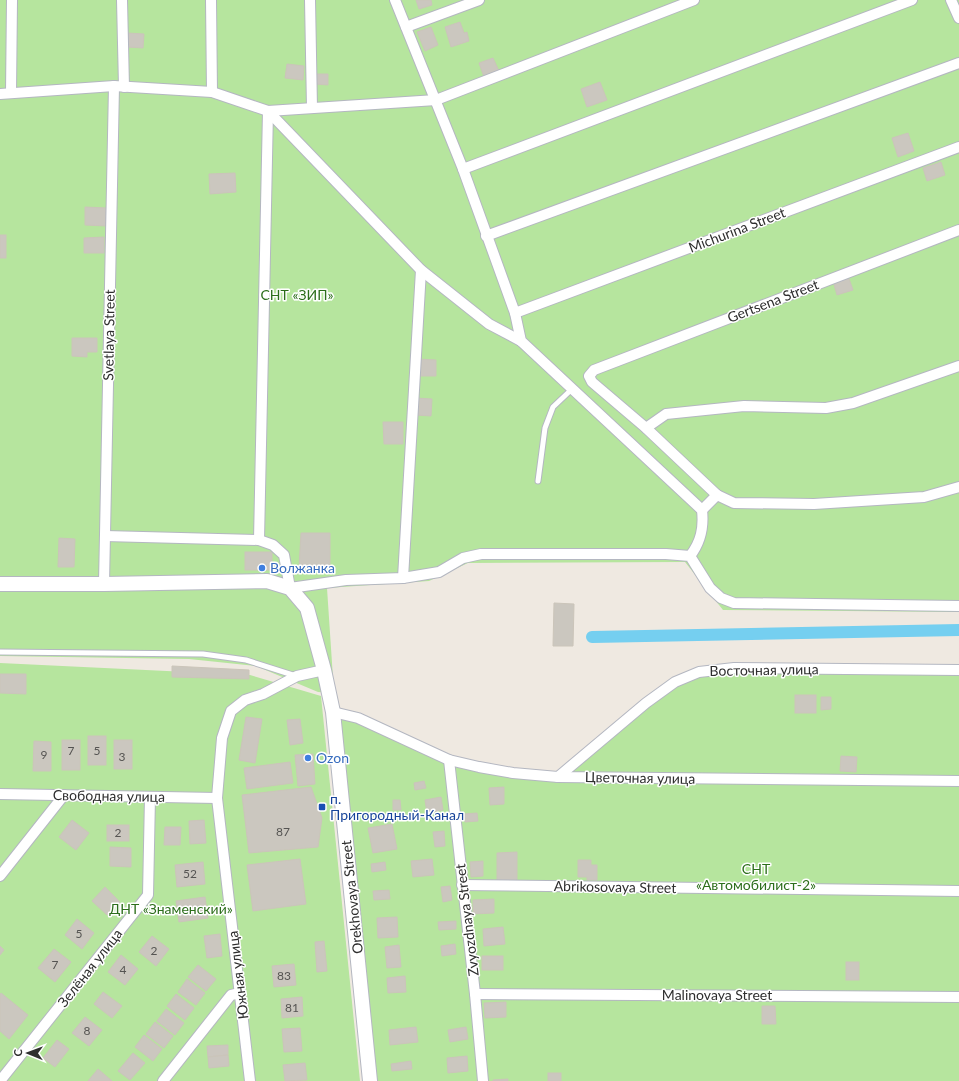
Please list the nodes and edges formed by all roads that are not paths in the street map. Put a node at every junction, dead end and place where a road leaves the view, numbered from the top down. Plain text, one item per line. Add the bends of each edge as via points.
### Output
1 (12, 0) edge
2 (122, 0) edge
3 (211, 0) edge
4 (310, 0) edge
5 (395, 0) edge
6 (479, 0) edge
7 (694, 0) edge
8 (912, 0) edge
9 (952, 0) edge
10 (959, 18) edge
11 (406, 27) junction
12 (959, 63) edge
13 (119, 87) junction
14 (212, 92) junction
15 (11, 93) junction
16 (0, 94) edge
17 (436, 100) junction
18 (312, 108) junction
19 (268, 111) junction
20 (959, 147) edge
21 (463, 169) junction
22 (959, 230) edge
23 (486, 236) junction
24 (421, 270) junction
25 (515, 313) junction
26 (521, 341) junction
27 (959, 366) edge
28 (572, 389) junction
29 (646, 428) junction
30 (538, 481) dead end
31 (959, 487) edge
32 (717, 495) junction
33 (702, 510) junction
34 (105, 536) junction
35 (260, 540) junction
36 (690, 556) junction
37 (403, 578) junction
38 (0, 584) edge
39 (104, 584) junction
40 (290, 588) junction
41 (959, 606) edge
42 (0, 652) edge
43 (324, 670) junction
44 (959, 670) edge
45 (297, 676) junction
46 (333, 712) junction
47 (449, 760) junction
48 (558, 777) junction
49 (959, 781) edge
50 (0, 794) edge
51 (64, 795) junction
52 (150, 797) junction
53 (217, 798) junction
54 (0, 876) edge
55 (462, 885) junction
56 (959, 891) edge
57 (240, 993) junction
58 (475, 994) junction
59 (959, 997) edge
60 (0, 1081) edge
61 (163, 1081) edge
62 (250, 1081) edge
63 (370, 1081) edge
64 (483, 1081) edge

1 - 15 street
2 - 13 street, Svetlaya Street
3 - 14 street
4 - 18 street
5 - 11 street
6 - 11 street
7 - 17 street
8 - 21 street
9 - 10 street
11 - 17 street
12 - 23 street
13 - 14 street
13 - 15 street
13 - 34 street, Svetlaya Street
14 - 19 street
15 - 16 street
17 - 18 street
17 - 21 street
18 - 19 street
19 - 24 street
19 - 35 street
20 - 25 street, Michurina Street
21 - 23 street
22 - 29 street, Gertsena Street via 594,370 589,376 592,382
23 - 25 street
24 - 26 street via 489,324
24 - 37 street
25 - 26 street
26 - 28 street
27 - 29 street via 853,403 826,408 744,406 666,414
28 - 30 lane via 553,407 545,428
28 - 33 street
29 - 32 street
31 - 32 street via 924,497 814,504 734,502
32 - 33 street
33 - 36 street via 704,524 697,547
34 - 35 street
34 - 39 street, Svetlaya Street
35 - 40 street via 273,545 284,555
36 - 37 street via 481,554 463,558 439,572
36 - 41 street via 710,588 721,598 734,603
37 - 40 street via 346,580
38 - 39 street
39 - 40 street via 267,581
40 - 43 street, Orekhovaya Street via 307,608
42 - 45 lane via 203,654 246,660
43 - 45 street, Южная улица
43 - 46 street, Orekhovaya Street
44 - 48 street, Восточная улица via 734,668 699,672 675,682 646,703
45 - 53 street, Южная улица via 263,694 245,700 231,711 222,738
46 - 47 street, Цветочная улица via 358,718
46 - 63 street, Orekhovaya Street
47 - 48 street, Цветочная улица via 513,773
47 - 55 street, Zvyozdnaya Street
48 - 49 street, Цветочная улица
50 - 51 street, Свободная улица
51 - 52 street, Свободная улица
51 - 54 street
52 - 53 street, Свободная улица
52 - 60 street, Зелёная улица via 148,895
53 - 57 street, Южная улица
55 - 56 street, Abrikosovaya Street
55 - 58 street, Zvyozdnaya Street
57 - 61 street via 231,996
57 - 62 street, Южная улица
58 - 59 street, Malinovaya Street
58 - 64 street, Zvyozdnaya Street

